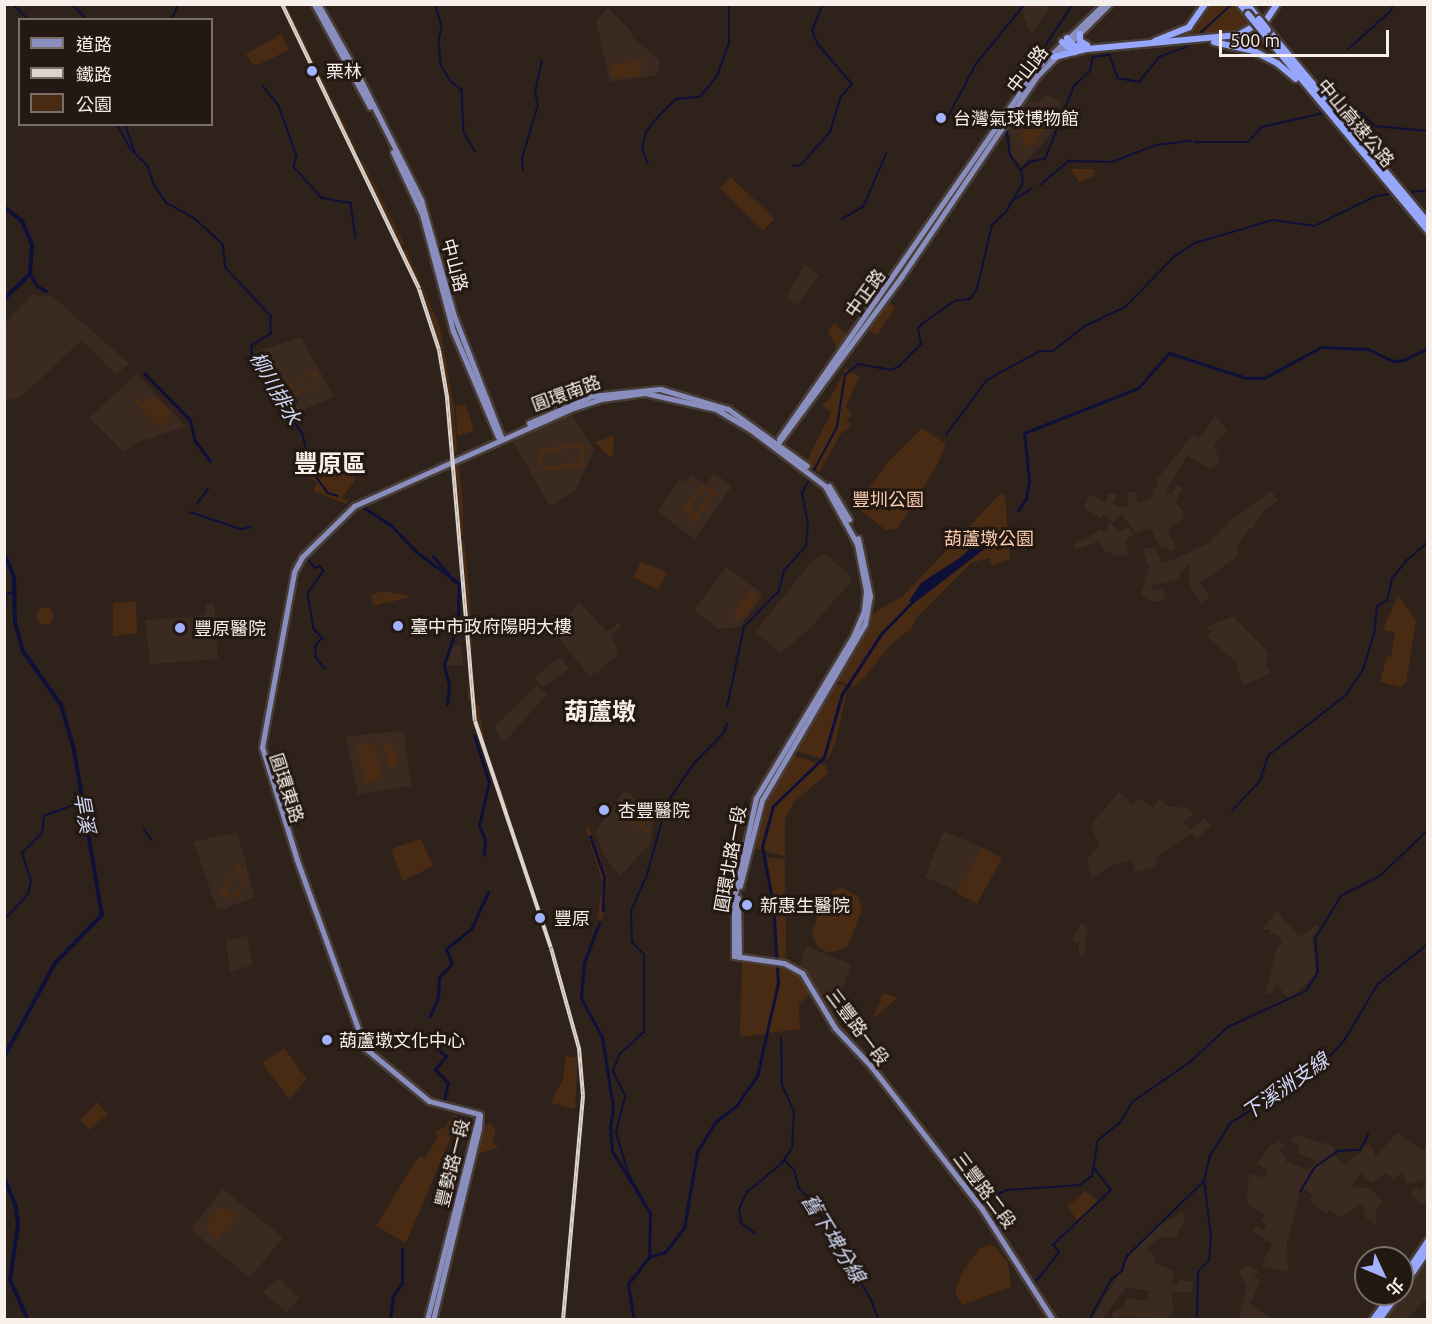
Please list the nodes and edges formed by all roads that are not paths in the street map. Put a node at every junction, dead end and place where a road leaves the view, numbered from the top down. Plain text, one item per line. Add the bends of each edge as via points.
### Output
1 (316, 4) edge
2 (1104, 4) edge
3 (1109, 4) edge
4 (1205, 4) edge
5 (1240, 4) edge
6 (1248, 4) edge
7 (1276, 4) edge
8 (1266, 32) junction
9 (1080, 34) junction
10 (1195, 40) junction
11 (1066, 42) junction
12 (1150, 42) junction
13 (1088, 45) junction
14 (1074, 52) junction
15 (1053, 57) junction
16 (1317, 99) junction
17 (977, 160) junction
18 (1428, 223) edge
19 (1428, 231) edge
20 (501, 437) junction
21 (776, 445) junction
22 (831, 680) joint
23 (784, 963) joint
24 (883, 1085) joint
25 (478, 1115) junction
26 (1428, 1241) edge
27 (1428, 1250) edge
28 (1414, 1262) edge
29 (1414, 1270) edge
30 (1383, 1306) edge
31 (1389, 1306) edge
32 (427, 1320) edge
33 (433, 1320) edge
34 (1053, 1320) edge
35 (1373, 1320) edge
36 (1379, 1320) edge

1 - 20 main road, 中山路 via 371,103 417,201 453,331
2 - 11 main road, 中山路
3 - 9 main road, 中山路
4 - 12 highway via 1183,32
5 - 8 highway, 中山高速公路, bridge
6 - 8 highway, 中山高速公路, bridge
7 - 10 highway via 1267,20 1249,31
7 - 12 highway via 1265,18 1240,32
8 - 16 highway, 中山高速公路
8 - 18 highway, 中山高速公路
9 - 11 main road, 中山路
9 - 13 highway via 1080,42
10 - 14 highway
10 - 16 highway via 1236,45 1272,59
11 - 13 highway
11 - 14 highway
11 - 15 main road, 中山路
11 - 17 main road, 中山路 via 1035,70
12 - 13 highway
14 - 15 highway
15 - 17 main road, 中山路
16 - 19 highway, 中山高速公路
17 - 21 main road, 中正路 via 900,277
20 - 21 main road, 圓環南路 via 593,400 645,393 725,412
20 - 25 main road, 圓環東路 via 354,506 302,556 291,582 262,740 276,796 361,1042 375,1059 429,1101
21 - 22 main road, 圓環南路 via 825,486 858,549 865,582 864,611
22 - 23 main road, 圓環北路一段 via 762,800 738,900 736,956
23 - 24 main road, 三豐路一段 via 802,973 835,1028
24 - 34 main road, 三豐路二段 via 981,1209
25 - 32 main road, 豐勢路一段
25 - 33 main road, 豐勢路一段 via 479,1129
26 - 28 highway
27 - 29 highway
30 - 35 highway
31 - 36 highway

